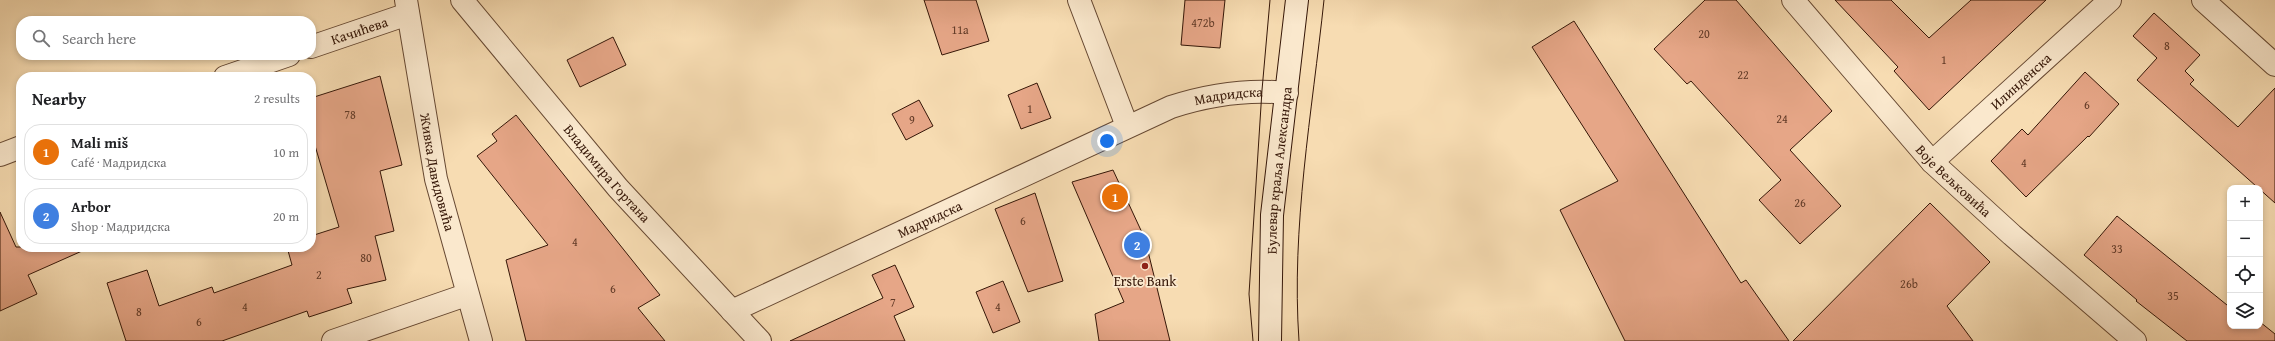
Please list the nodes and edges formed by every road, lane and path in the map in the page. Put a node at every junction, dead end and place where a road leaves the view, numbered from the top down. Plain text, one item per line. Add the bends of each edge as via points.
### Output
1 (462, 0) edge
2 (1079, 0) edge
3 (1297, 0) edge
4 (1793, 0) edge
5 (2110, 0) edge
6 (2203, 0) edge
7 (407, 7) edge
8 (316, 45) edge
9 (274, 60) edge
10 (2275, 65) edge
11 (240, 72) edge
12 (1287, 93) junction
13 (1127, 126) junction
14 (16, 149) edge
15 (0, 155) edge
16 (1932, 162) junction
17 (466, 295) junction
18 (732, 311) junction
19 (333, 341) edge
20 (481, 341) edge
21 (760, 341) edge
22 (1270, 341) edge
23 (2134, 341) edge

1 - 18 street, Владимира Гортана via 618,188
2 - 13 street
3 - 12 street, Булевар краља Александра
4 - 16 street, Воје Вељковића
5 - 16 street, Илинденска
6 - 10 street
7 - 8 street, Качићева
7 - 17 street, Живка Давидовића via 436,179
9 - 11 street
12 - 13 street, Мадридска via 1262,90 1207,98 1171,107
12 - 22 street, Булевар краља Александра via 1272,215
13 - 18 street, Мадридска
14 - 15 street
16 - 23 street, Воје Вељковића
17 - 19 street
17 - 20 street, Живка Давидовића
18 - 21 street, Владимира Гортана

